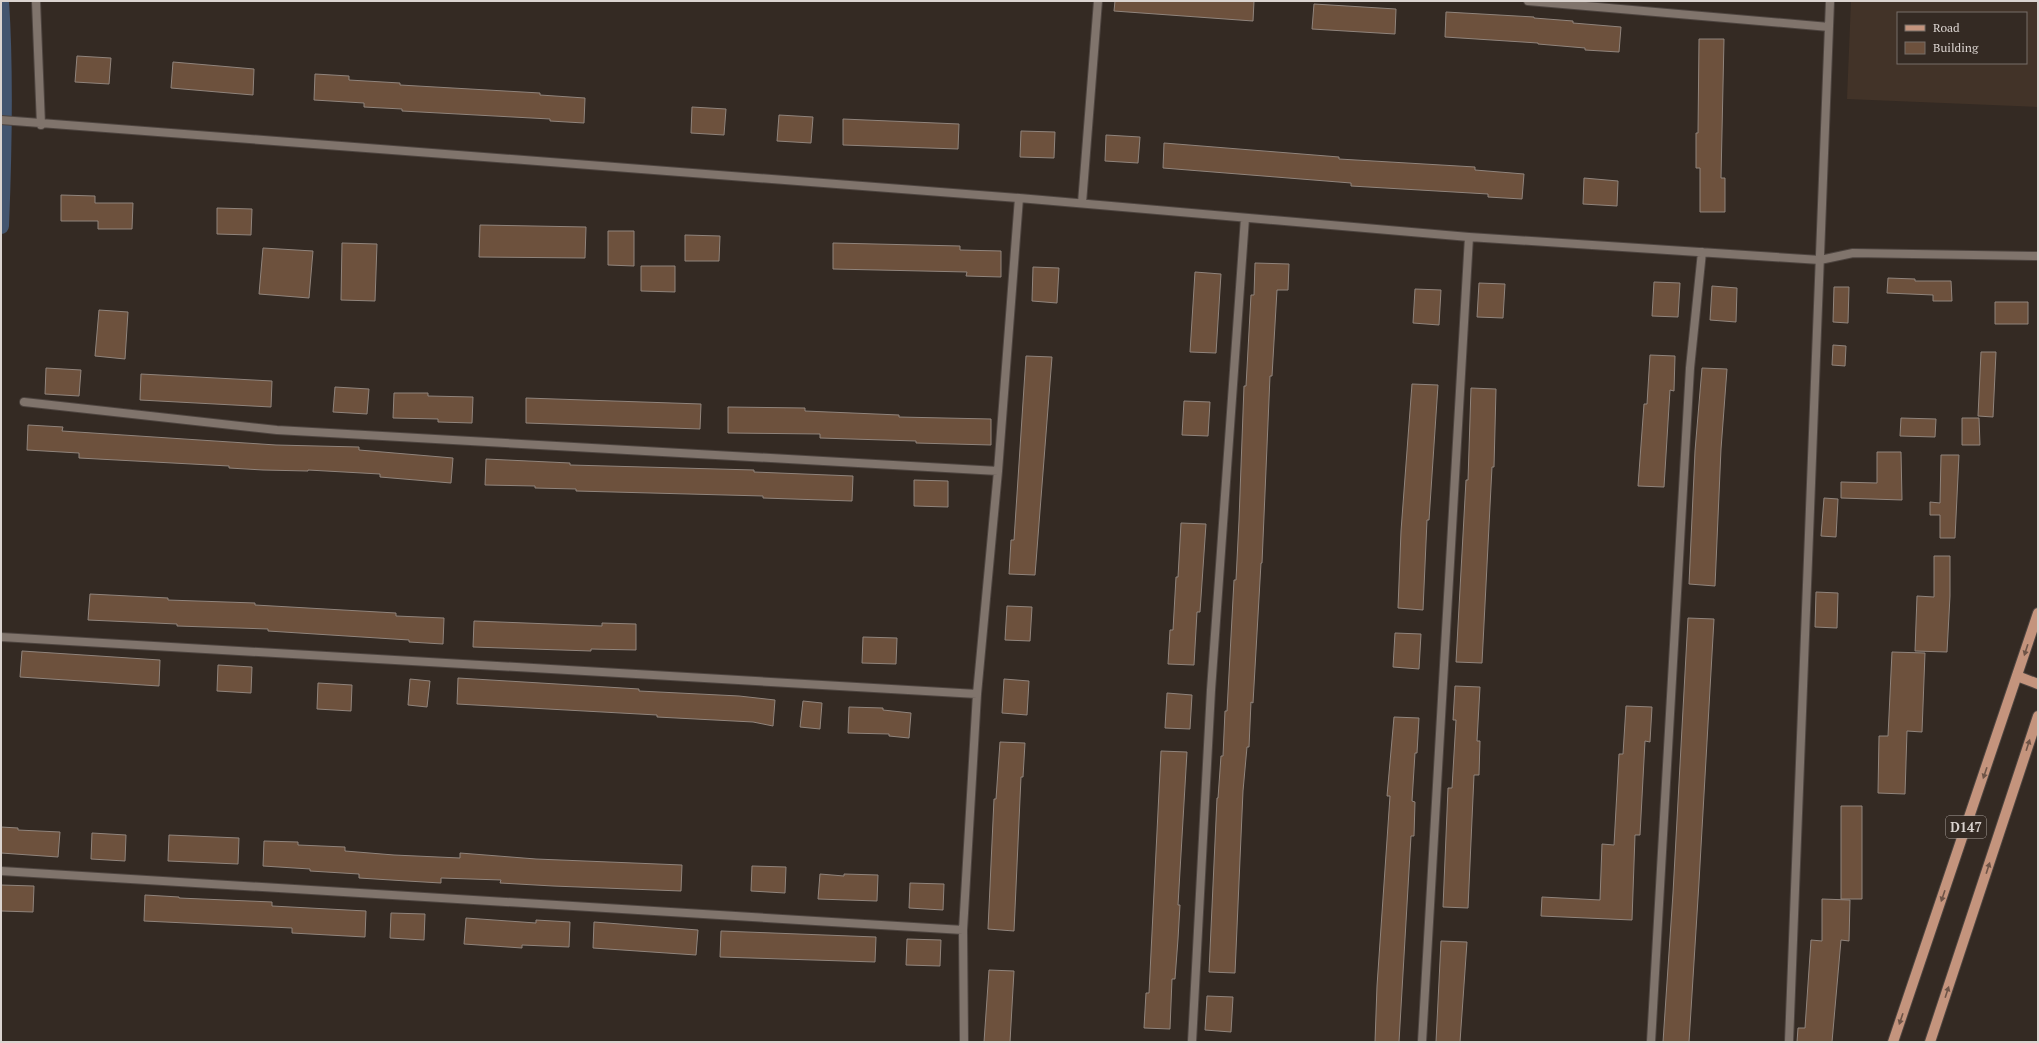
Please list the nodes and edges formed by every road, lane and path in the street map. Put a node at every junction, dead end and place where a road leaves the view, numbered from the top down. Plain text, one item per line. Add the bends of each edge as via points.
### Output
1 (36, 1) edge
2 (1098, 1) edge
3 (1528, 1) edge
4 (1830, 1) edge
5 (1829, 27) junction
6 (1, 120) edge
7 (41, 125) junction
8 (1019, 198) junction
9 (1082, 203) junction
10 (1245, 218) junction
11 (1469, 237) junction
12 (1702, 252) junction
13 (2038, 256) edge
14 (1820, 260) junction
15 (24, 402) dead end
16 (998, 471) junction
17 (2038, 612) edge
18 (1, 638) edge
19 (2017, 676) junction
20 (2038, 684) edge
21 (977, 694) junction
22 (2038, 716) edge
23 (1, 871) edge
24 (963, 930) junction
25 (964, 1042) edge
26 (1192, 1042) edge
27 (1422, 1042) edge
28 (1651, 1042) edge
29 (1789, 1042) edge
30 (1893, 1042) edge
31 (1930, 1042) edge

1 - 7 street
2 - 9 street
3 - 5 street
4 - 5 street
5 - 14 street
6 - 7 street
7 - 8 street
8 - 9 street
8 - 16 street
9 - 10 street
10 - 11 street
10 - 26 street via 1211,690
11 - 12 street
11 - 27 street
12 - 14 street
12 - 28 street via 1690,368
13 - 14 street via 1853,253
14 - 29 street
15 - 16 street via 277,430
16 - 21 street
17 -> 19 main road, D147
18 - 21 street
19 - 20 main road
19 -> 30 main road, D147
21 - 24 street
31 -> 22 main road, D147
23 - 24 street
24 - 25 street

